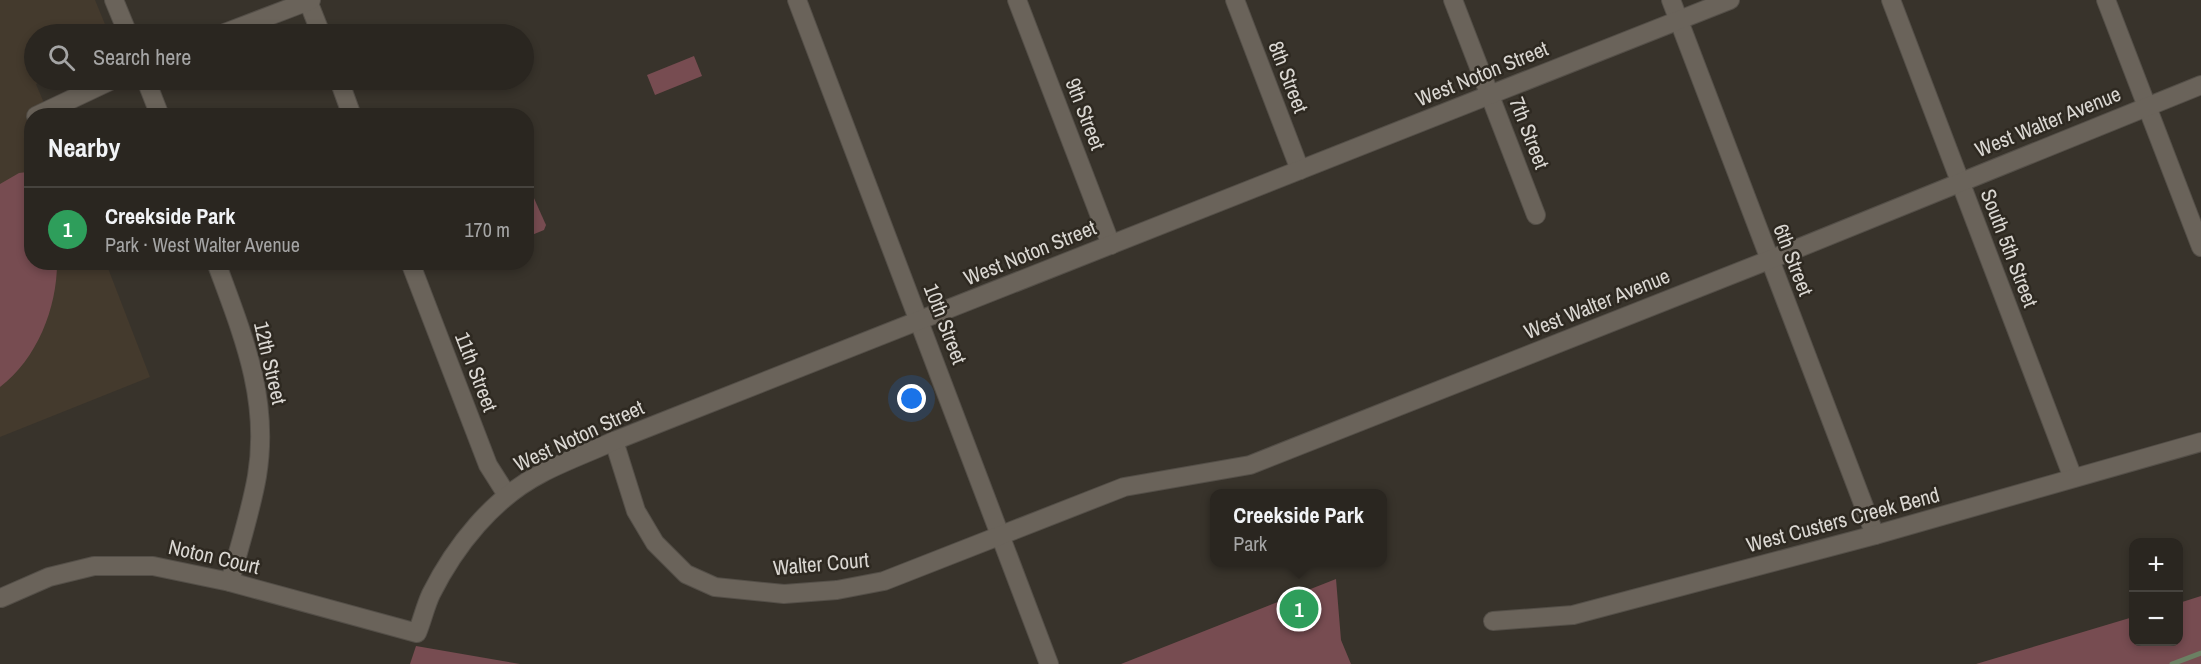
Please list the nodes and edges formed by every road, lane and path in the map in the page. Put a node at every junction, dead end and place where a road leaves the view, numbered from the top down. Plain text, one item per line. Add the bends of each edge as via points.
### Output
1 (114, 0) edge
2 (797, 0) edge
3 (1017, 0) edge
4 (1235, 0) edge
5 (1454, 0) edge
6 (1671, 0) edge
7 (1730, 0) edge
8 (1891, 0) edge
9 (2106, 0) edge
10 (310, 1) edge
11 (1679, 20) junction
12 (124, 24) edge
13 (249, 24) edge
14 (318, 24) edge
15 (2201, 85) edge
16 (91, 90) edge
17 (150, 90) edge
18 (343, 90) edge
19 (1490, 95) junction
20 (2146, 107) junction
21 (53, 108) edge
22 (157, 108) edge
23 (349, 108) edge
24 (1300, 170) junction
25 (1960, 182) junction
26 (1536, 215) dead end
27 (1111, 245) junction
28 (2201, 247) edge
29 (1769, 260) junction
30 (219, 270) edge
31 (413, 270) edge
32 (919, 321) junction
33 (614, 441) junction
34 (2201, 442) edge
35 (2073, 478) junction
36 (507, 495) junction
37 (1001, 535) junction
38 (1875, 535) junction
39 (230, 582) junction
40 (0, 598) edge
41 (1493, 621) dead end
42 (417, 633) joint
43 (1049, 664) edge

1 - 12 street
2 - 32 street, 10th Street
3 - 27 street, 9th Street
4 - 24 street, 8th Street
5 - 19 street, 7th Street
6 - 11 street, 6th Street
7 - 11 street, West Noton Street
8 - 25 street, South 5th Street
9 - 20 street
10 - 13 street
10 - 14 street
11 - 19 street, West Noton Street
11 - 29 street, 6th Street
15 - 20 street, West Walter Avenue
16 - 21 street
17 - 22 street
18 - 23 street
19 - 24 street, West Noton Street
19 - 26 street, 7th Street
20 - 25 street, West Walter Avenue
20 - 28 street
24 - 27 street, West Noton Street
25 - 29 street, West Walter Avenue
25 - 35 street, South 5th Street
27 - 32 street, West Noton Street
29 - 37 street, West Walter Avenue via 1250,465 1124,488
29 - 38 street, 6th Street
30 - 39 street, 12th Street via 247,345 261,433 257,476
31 - 36 street, 11th Street via 488,465
32 - 33 street, West Noton Street
32 - 37 street, 10th Street
33 - 36 street, West Noton Street via 541,473
33 - 37 street, Walter Court via 636,511 655,543 686,574 715,587 784,594 884,581
34 - 35 street, West Custers Creek Bend
35 - 38 street, West Custers Creek Bend
36 - 42 street, West Noton Street via 453,557 431,595
37 - 43 street, 10th Street
38 - 41 street, West Custers Creek Bend via 1573,615
39 - 40 street, Noton Court via 153,566 94,566 49,577
39 - 42 street, Noton Court

